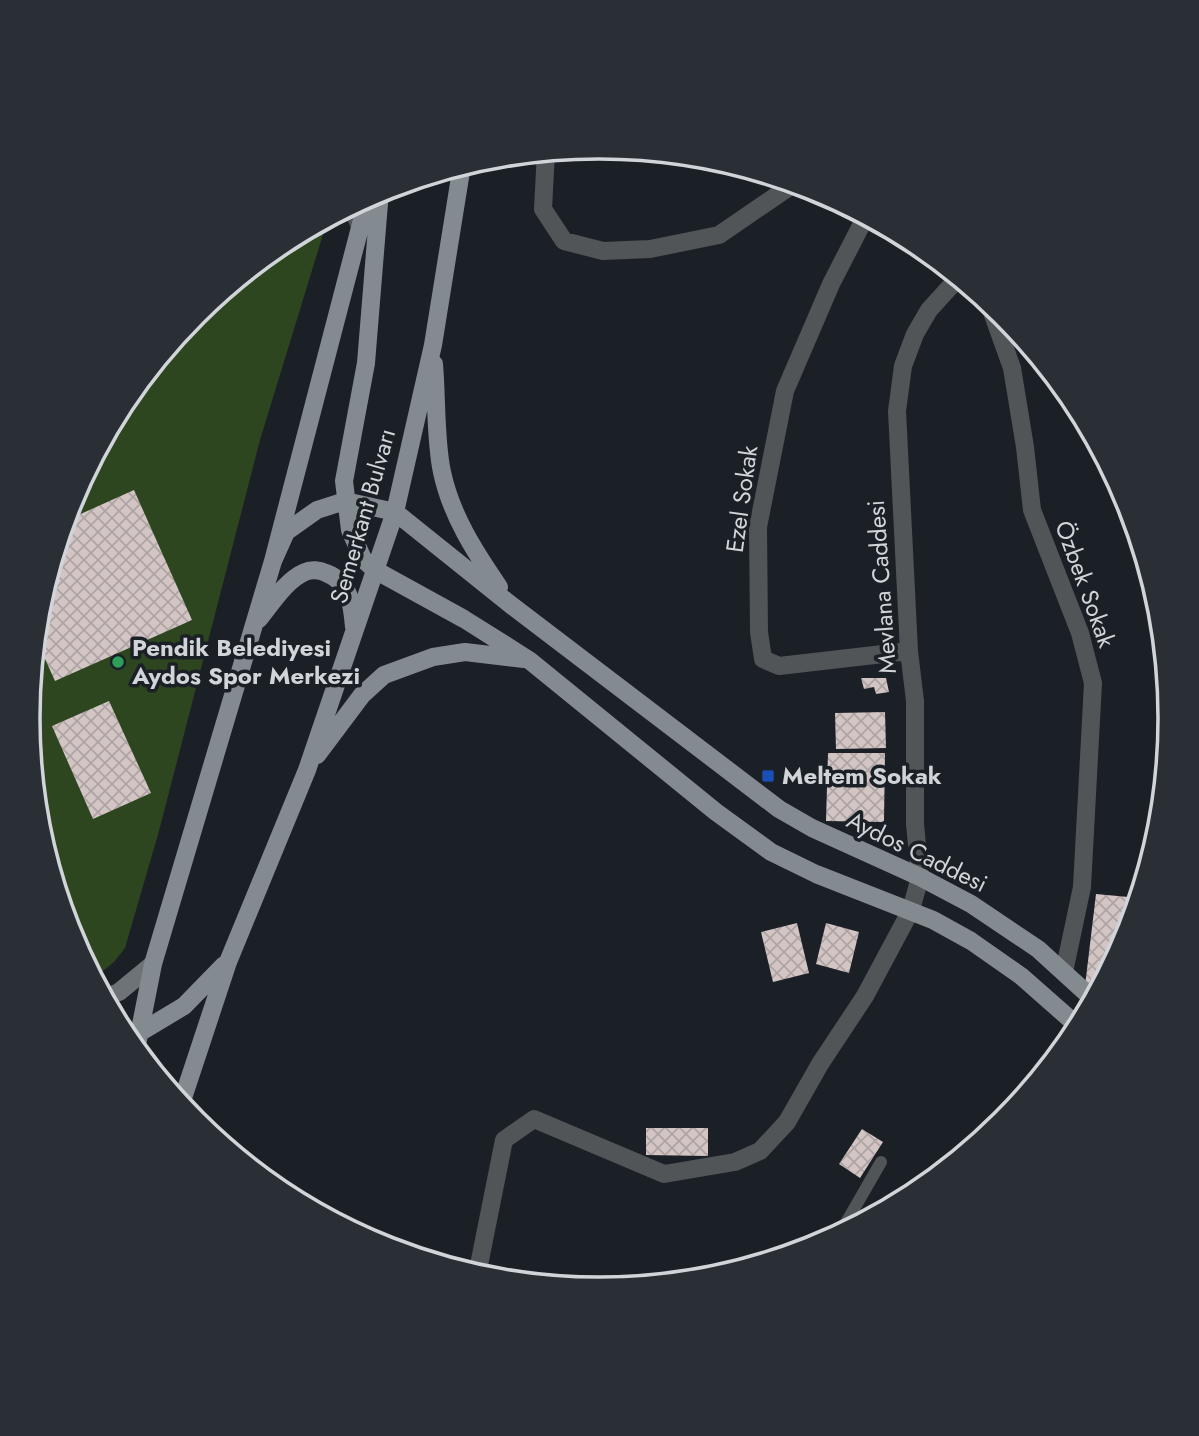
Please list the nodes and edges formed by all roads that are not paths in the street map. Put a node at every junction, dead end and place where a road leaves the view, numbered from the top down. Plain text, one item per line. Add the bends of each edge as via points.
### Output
1 (545, 162) edge
2 (460, 177) edge
3 (785, 190) edge
4 (379, 204) edge
5 (364, 210) edge
6 (355, 215) edge
7 (862, 224) edge
8 (360, 226) junction
9 (952, 284) edge
10 (996, 324) edge
11 (433, 345) junction
12 (345, 501) junction
13 (395, 512) junction
14 (273, 561) junction
15 (375, 570) junction
16 (511, 605) junction
17 (254, 625) junction
18 (355, 630) junction
19 (909, 651) junction
20 (529, 660) junction
21 (307, 769) junction
22 (920, 877) junction
23 (911, 910) junction
24 (228, 962) junction
25 (152, 964) junction
26 (1065, 972) junction
27 (1087, 993) edge
28 (113, 994) edge
29 (1070, 1019) edge
30 (135, 1030) edge
31 (139, 1035) edge
32 (185, 1093) edge
33 (881, 1162) dead end
34 (848, 1219) edge
35 (480, 1264) edge

1 - 3 street via 543,209 564,241 603,251 650,249 719,235
2 - 11 main road, Semerkant Bulvarı
4 - 12 main road via 366,363 344,481
5 - 8 main road
6 - 8 street
7 - 19 street, Ezel Sokak via 785,391 758,527 759,632 763,659 779,666
8 - 14 main road
9 - 19 street, Mevlana Caddesi via 915,334 903,366 897,411
10 - 26 street, Özbek Sokak via 1012,368 1032,510 1080,633 1093,683 1082,887
11 - 13 main road, Semerkant Bulvarı
11 - 16 main road via 446,487 476,554
12 - 13 main road
12 - 14 main road via 317,510 286,532
12 - 15 main road via 349,530 363,559
13 - 15 main road, Semerkant Bulvarı
13 - 16 main road, Aydos Caddesi
14 - 17 main road
15 - 18 main road, Semerkant Bulvarı
15 - 20 main road
16 - 22 main road, Aydos Caddesi via 779,809
17 - 18 main road via 285,588 306,571 320,570 341,581 349,595
17 - 25 main road
18 - 21 main road, Semerkant Bulvarı
19 - 22 street, Mevlana Caddesi via 915,701
20 - 21 main road via 465,652 433,657 384,675 362,695
20 - 23 main road via 761,845 817,874
21 - 24 main road, Semerkant Bulvarı
22 - 23 street, Mevlana Caddesi
22 - 26 main road, Aydos Caddesi via 971,904 1038,948
23 - 29 main road via 979,947
23 - 35 street, Mevlana Caddesi via 865,996 787,1122 760,1152 735,1162 664,1174 534,1119 504,1140
24 - 31 main road via 184,1006
24 - 32 main road, Semerkant Bulvarı
25 - 28 street
25 - 30 main road
26 - 27 main road, Aydos Caddesi
33 - 34 lane

